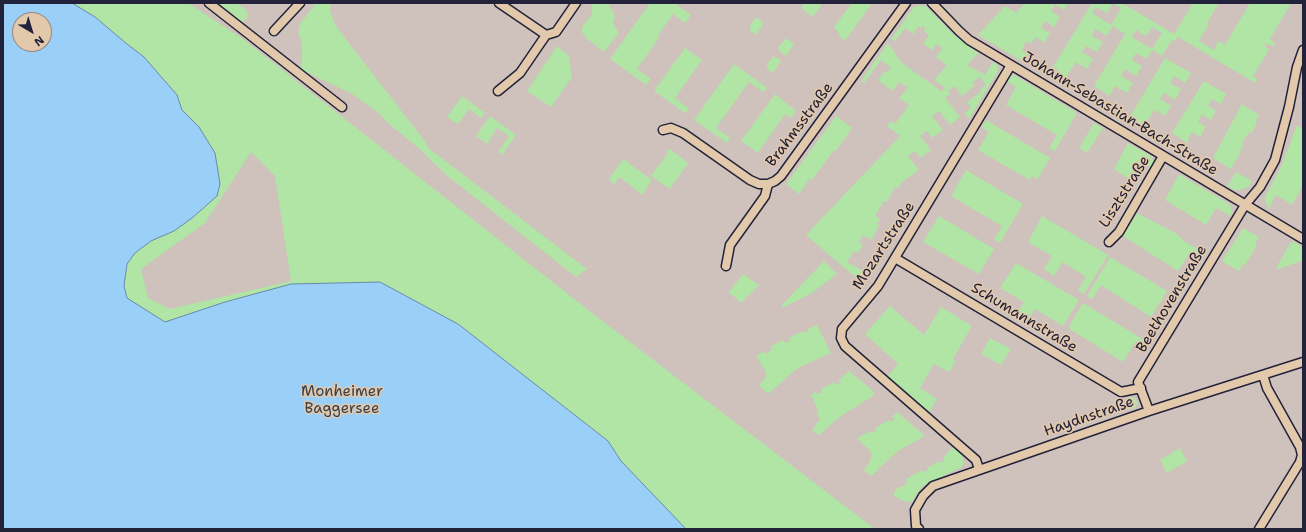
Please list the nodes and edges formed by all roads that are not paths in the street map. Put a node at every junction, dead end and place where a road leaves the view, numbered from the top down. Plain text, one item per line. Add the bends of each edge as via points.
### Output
1 (209, 3) edge
2 (300, 3) edge
3 (499, 3) edge
4 (576, 3) edge
5 (906, 3) edge
6 (932, 3) edge
7 (274, 32) dead end
8 (546, 35) junction
9 (1303, 50) edge
10 (1011, 65) junction
11 (498, 91) dead end
12 (342, 107) dead end
13 (663, 130) dead end
14 (1163, 156) junction
15 (768, 184) junction
16 (1245, 205) junction
17 (1303, 239) edge
18 (1109, 242) dead end
19 (895, 258) junction
20 (726, 266) dead end
21 (1303, 362) edge
22 (1263, 375) junction
23 (1140, 388) junction
24 (1149, 411) junction
25 (979, 469) junction
26 (919, 529) edge
27 (1259, 529) edge

1 - 12 street
2 - 7 street
3 - 8 street
4 - 8 street via 556,32
5 - 15 street, Brahmsstraße via 781,176
6 - 10 street, Johann-Sebastian-Bach-Straße via 969,40
8 - 11 street via 520,73
9 - 16 street, Beethovenstraße via 1275,160
10 - 14 street, Johann-Sebastian-Bach-Straße
10 - 19 street, Mozartstraße
13 - 15 street via 671,128 683,132 750,180
14 - 16 street, Johann-Sebastian-Bach-Straße
14 - 18 street, Lisztstraße via 1119,232
15 - 20 street, Brahmsstraße via 765,196 730,245
16 - 17 street, Johann-Sebastian-Bach-Straße
16 - 23 street, Beethovenstraße via 1138,382
19 - 23 street, Schumannstraße via 1121,392
19 - 25 street, Mozartstraße via 878,286 842,329 841,338 845,346 976,460
21 - 22 street, Haydnstraße
22 - 24 street, Haydnstraße
22 - 27 street via 1267,388 1302,455
23 - 24 street
24 - 25 street, Haydnstraße
25 - 26 street, Haydnstraße via 933,486 915,510 916,526

